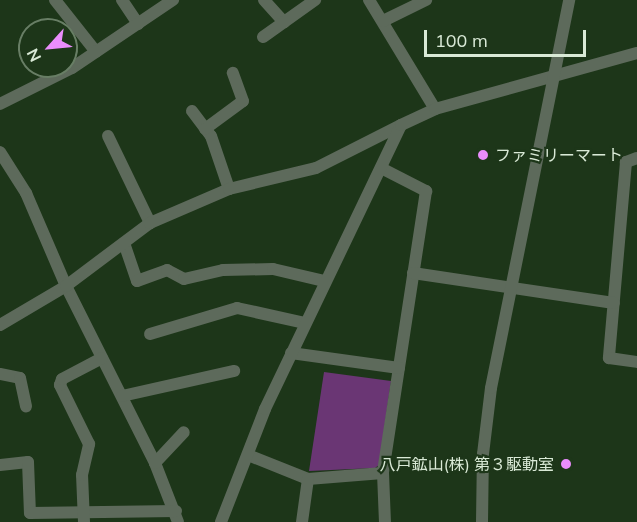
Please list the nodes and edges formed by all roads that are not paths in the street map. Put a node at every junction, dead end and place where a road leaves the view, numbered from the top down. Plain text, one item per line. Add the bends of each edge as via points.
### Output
1 (54, 0) edge
2 (122, 0) edge
3 (173, 0) edge
4 (264, 0) edge
5 (315, 0) edge
6 (369, 0) edge
7 (426, 0) edge
8 (569, 0) edge
9 (383, 21) junction
10 (284, 22) junction
11 (138, 24) junction
12 (263, 37) dead end
13 (96, 52) junction
14 (637, 53) edge
15 (233, 73) dead end
16 (552, 79) junction
17 (0, 104) edge
18 (435, 109) junction
19 (192, 111) dead end
20 (401, 125) junction
21 (205, 129) junction
22 (108, 136) dead end
23 (0, 152) edge
24 (637, 158) edge
25 (381, 168) junction
26 (229, 189) junction
27 (150, 224) junction
28 (124, 243) junction
29 (413, 273) junction
30 (324, 281) junction
31 (66, 286) junction
32 (509, 289) junction
33 (614, 303) junction
34 (305, 323) junction
35 (0, 325) edge
36 (150, 334) dead end
37 (291, 353) junction
38 (102, 358) junction
39 (637, 362) edge
40 (399, 368) junction
41 (234, 371) dead end
42 (0, 374) edge
43 (122, 396) junction
44 (26, 406) dead end
45 (184, 432) dead end
46 (248, 455) junction
47 (155, 463) junction
48 (0, 465) edge
49 (382, 473) junction
50 (308, 479) junction
51 (177, 516) edge
52 (29, 517) edge
53 (85, 517) edge
54 (221, 522) edge
55 (302, 522) edge
56 (385, 522) edge
57 (482, 522) edge

1 - 13 street
2 - 11 street
3 - 11 street
4 - 10 street
5 - 10 street
6 - 9 street
7 - 9 street
8 - 16 street
9 - 18 street
10 - 12 street
11 - 13 street
13 - 17 street
14 - 16 street
15 - 21 street via 243,101
16 - 18 street
16 - 32 street
18 - 20 street
19 - 21 street
20 - 25 street
20 - 26 street via 316,168
21 - 26 street
22 - 27 street
23 - 31 street via 26,193
24 - 33 street via 626,162
25 - 29 street via 426,191
25 - 30 street
26 - 27 street
27 - 28 street
28 - 30 street via 137,281 168,270 184,279 223,270 273,269
28 - 31 street
29 - 32 street
29 - 40 street
30 - 34 street
31 - 35 street
31 - 38 street
32 - 33 street
32 - 57 street via 483,454
33 - 39 street via 609,358
34 - 36 street via 237,308
34 - 37 street
37 - 40 street
37 - 46 street
38 - 43 street
38 - 53 street via 62,379 60,385 89,444 82,475
40 - 49 street
41 - 43 street
42 - 44 street via 20,378
43 - 47 street
45 - 47 street
46 - 50 street
46 - 54 street
47 - 51 street
48 - 52 street via 28,462
49 - 50 street
49 - 56 street
50 - 55 street
51 - 53 street
52 - 53 street

